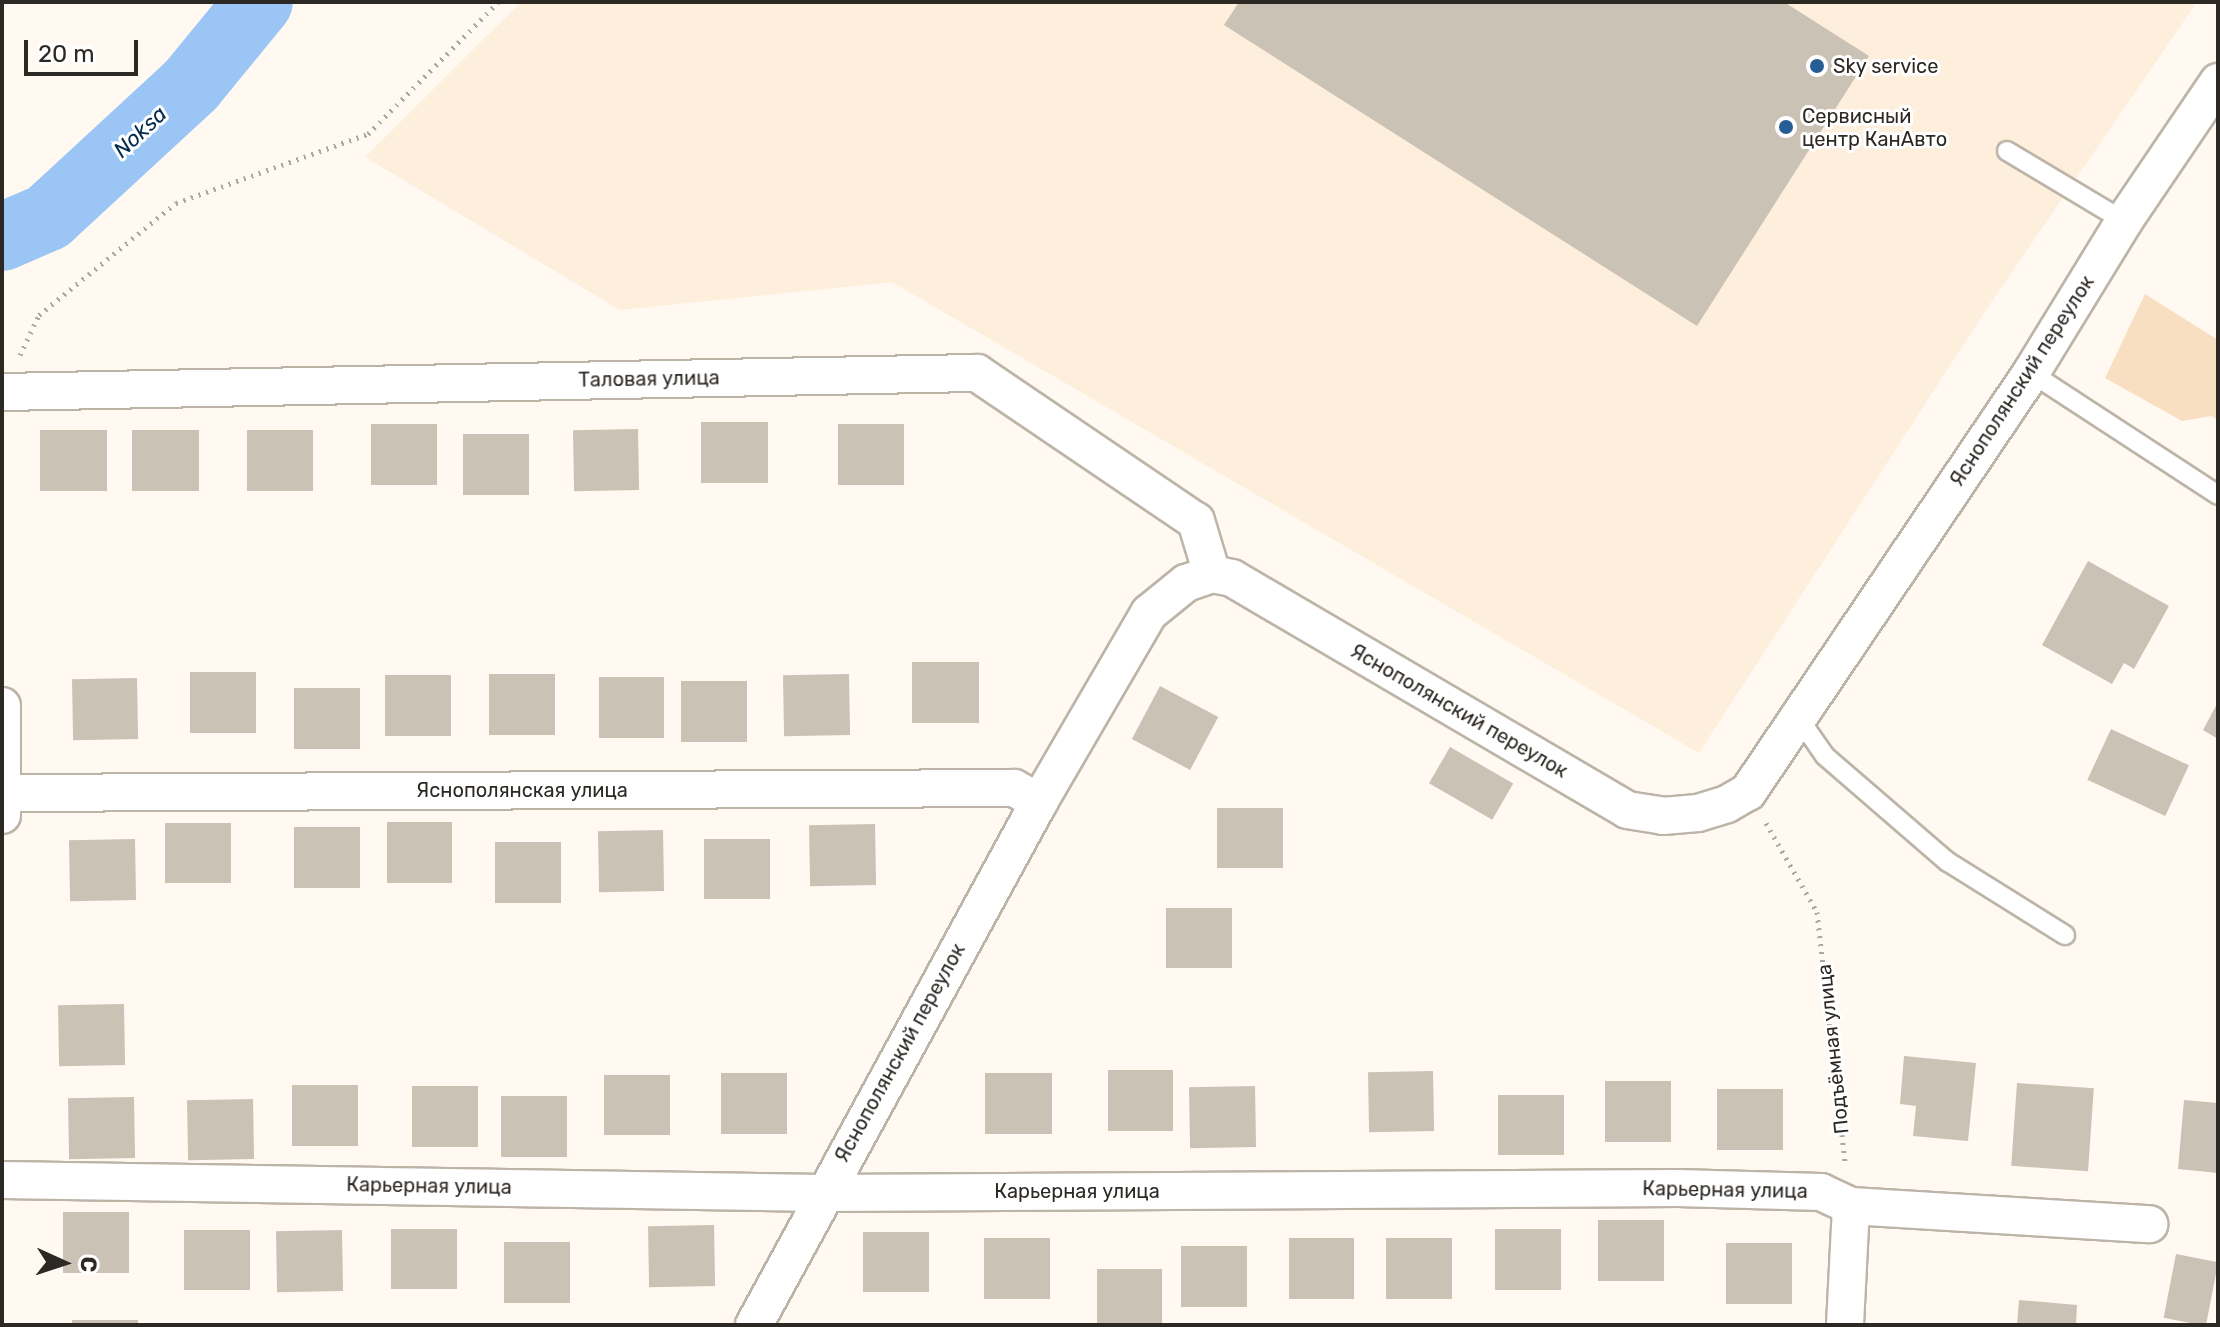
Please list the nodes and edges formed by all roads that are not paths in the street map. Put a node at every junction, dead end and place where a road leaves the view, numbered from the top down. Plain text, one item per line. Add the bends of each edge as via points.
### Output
1 (2218, 82) edge
2 (2007, 151) dead end
3 (2124, 221) junction
4 (2031, 373) junction
5 (8, 379) edge
6 (2218, 495) edge
7 (1212, 574) junction
8 (2, 706) edge
9 (1798, 717) junction
10 (2, 793) edge
11 (1039, 802) junction
12 (2, 817) edge
13 (2065, 935) dead end
14 (2, 1180) edge
15 (823, 1193) junction
16 (1851, 1206) junction
17 (2149, 1224) dead end
18 (754, 1325) edge
19 (1845, 1325) edge

1 - 3 street, Яснополянский переулок
2 - 3 lane
3 - 4 street, Яснополянский переулок
4 - 6 lane
4 - 9 street, Яснополянский переулок
5 - 7 street, Таловая улица via 977,373 1196,521
7 - 9 street, Яснополянский переулок via 1232,578 1627,810 1663,816 1727,804 1748,792
7 - 11 street, Яснополянский переулок via 1186,583 1149,613
8 - 10 street
9 - 13 lane via 1825,756 1948,862
10 - 11 street, Яснополянская улица via 1014,788
10 - 12 street
11 - 15 street, Яснополянский переулок
14 - 15 street, Карьерная улица
15 - 16 street, Карьерная улица via 1678,1188 1821,1192
15 - 18 street, Яснополянский переулок
16 - 17 street, Карьерная улица
16 - 19 street

